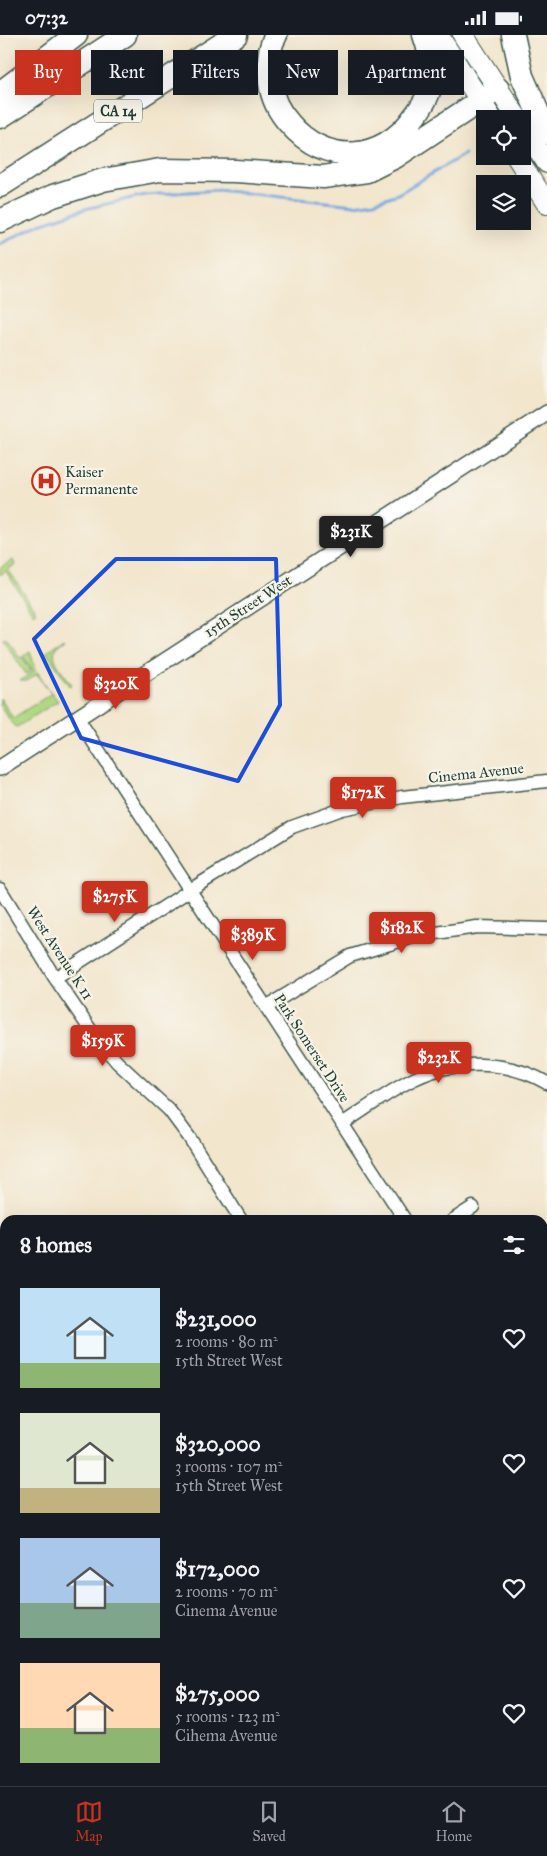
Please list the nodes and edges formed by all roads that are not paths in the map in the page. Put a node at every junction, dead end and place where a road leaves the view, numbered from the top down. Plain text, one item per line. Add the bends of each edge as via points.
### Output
1 (76, 35) edge
2 (125, 35) edge
3 (236, 35) edge
4 (276, 35) edge
5 (424, 35) edge
6 (438, 35) edge
7 (463, 35) edge
8 (513, 35) edge
9 (0, 93) edge
10 (490, 103) edge
11 (502, 110) edge
12 (0, 117) edge
13 (547, 133) edge
14 (531, 139) edge
15 (547, 163) edge
16 (522, 165) edge
17 (0, 186) edge
18 (547, 204) edge
19 (0, 221) edge
20 (547, 413) edge
21 (77, 717) junction
22 (0, 768) edge
23 (547, 781) edge
24 (0, 889) edge
25 (190, 890) junction
26 (547, 929) edge
27 (55, 978) junction
28 (266, 1007) junction
29 (547, 1083) edge
30 (342, 1123) junction
31 (473, 1207) dead end
32 (239, 1215) edge
33 (402, 1215) edge
34 (461, 1215) edge

1 - 9 highway
2 - 12 highway
3 - 17 highway, CA 14
4 - 5 highway via 268,69 271,93 284,118 310,142 329,151 352,155 390,142 406,129 422,107 431,85 430,52
6 - 10 main road
7 - 10 main road
8 - 13 highway via 522,76
10 - 11 main road
10 - 19 highway via 367,171 323,177 160,170 94,183 53,196
14 - 15 main road
16 - 18 main road
20 - 21 street, 15th Street West
21 - 22 street, 15th Street West
21 - 25 street, Park Somerset Drive
23 - 25 street, Cinema Avenue via 402,797 342,809 292,827
24 - 27 street, West Avenue K 11
25 - 27 street, Cinema Avenue
25 - 28 street, Park Somerset Drive
26 - 28 street via 477,927 416,936 350,956
27 - 32 street, West Avenue K 11 via 117,1062 169,1110
28 - 30 street, Park Somerset Drive
29 - 30 street via 534,1075 501,1067 470,1064 438,1070 414,1079
30 - 33 street, Park Somerset Drive
31 - 34 street

